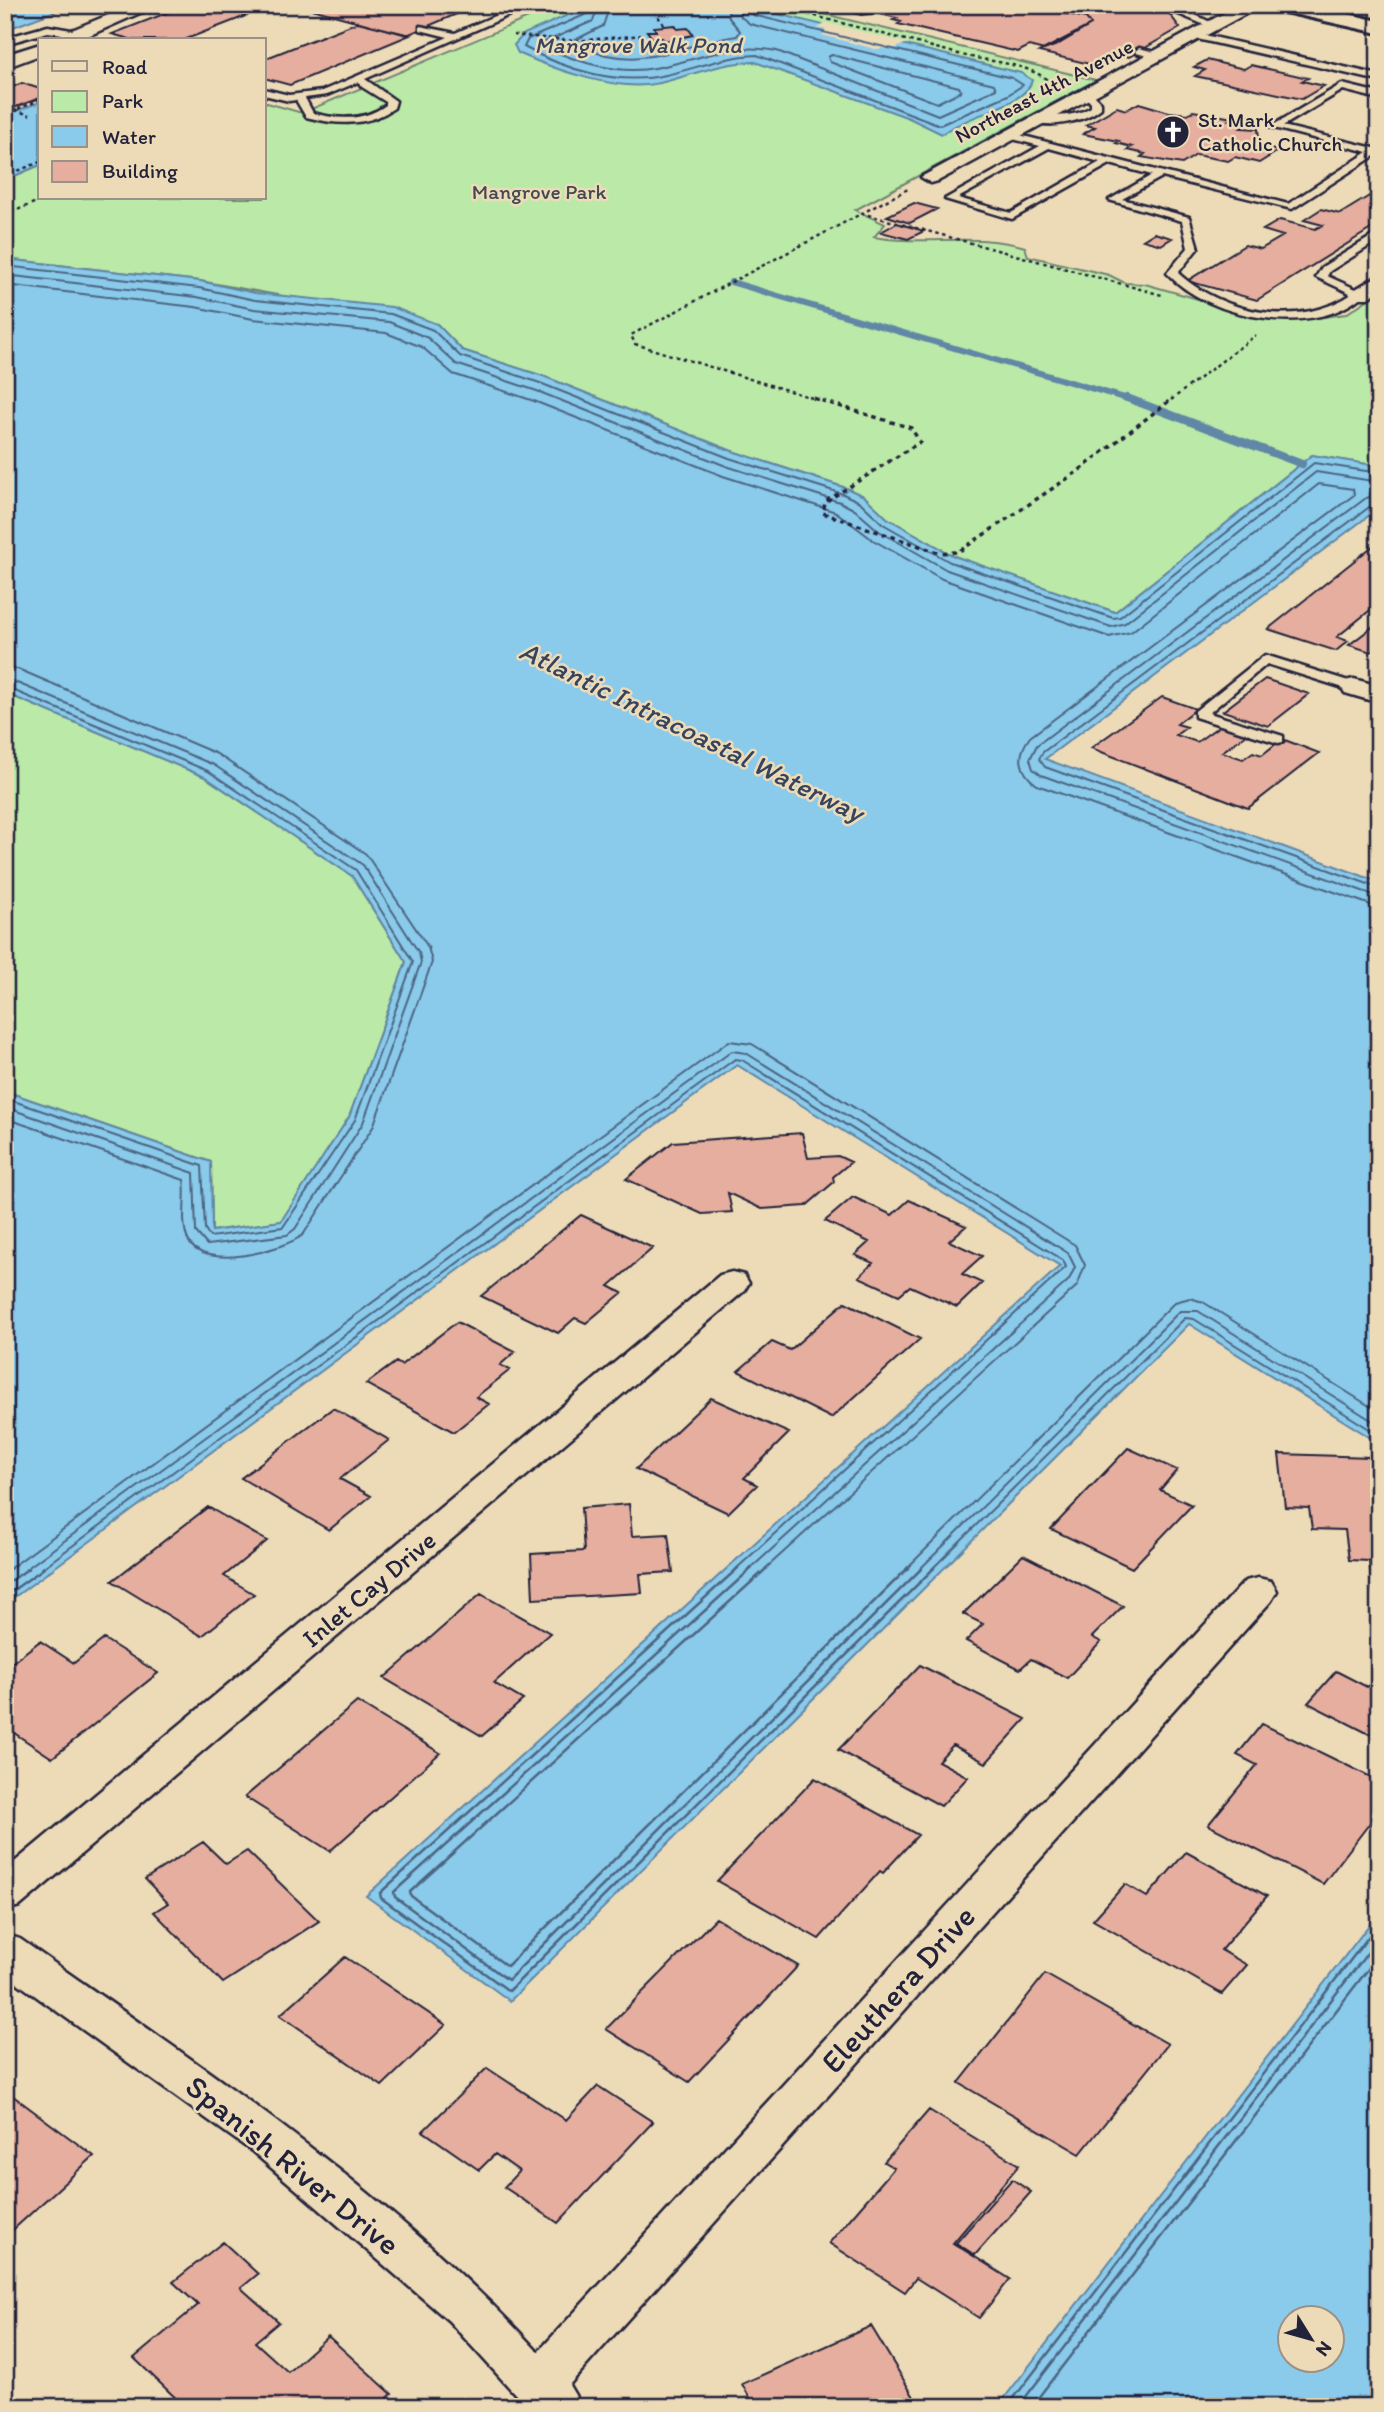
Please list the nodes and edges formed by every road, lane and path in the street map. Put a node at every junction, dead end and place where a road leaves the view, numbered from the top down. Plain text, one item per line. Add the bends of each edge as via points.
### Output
1 (149, 5) edge
2 (528, 5) edge
3 (650, 5) edge
4 (774, 5) edge
5 (1153, 5) edge
6 (1253, 5) edge
7 (1278, 5) edge
8 (1342, 5) edge
9 (1378, 16) edge
10 (664, 25) dead end
11 (1215, 26) junction
12 (424, 27) dead end
13 (517, 35) dead end
14 (456, 36) junction
15 (644, 36) dead end
16 (1196, 36) junction
17 (76, 38) edge
18 (5, 41) edge
19 (38, 50) edge
20 (5, 62) edge
21 (360, 78) junction
22 (1379, 78) edge
23 (1052, 90) dead end
24 (266, 92) edge
25 (1379, 96) edge
26 (300, 98) junction
27 (38, 102) edge
28 (15, 110) junction
29 (5, 114) edge
30 (30, 115) dead end
31 (1008, 135) junction
32 (1048, 146) junction
33 (1377, 150) edge
34 (1362, 160) junction
35 (1108, 161) junction
36 (38, 163) edge
37 (1379, 164) edge
38 (1161, 174) junction
39 (5, 176) edge
40 (931, 177) dead end
41 (910, 188) dead end
42 (41, 200) edge
43 (861, 213) junction
44 (5, 215) edge
45 (1379, 236) edge
46 (1379, 281) edge
47 (1360, 293) junction
48 (1165, 296) dead end
49 (1260, 332) dead end
50 (1366, 691) edge
51 (1278, 739) dead end
52 (732, 1283) dead end
53 (1258, 1591) dead end
54 (5, 1894) edge
55 (5, 1951) edge
56 (548, 2397) edge

1 - 17 street
2 - 14 lane
3 - 10 path
4 - 23 path via 983,60 1023,66 1048,77
5 - 11 lane
6 - 11 street, Northeast 4th Avenue
7 - 9 main road
8 - 9 main road
11 - 16 street, Northeast 4th Avenue
12 - 14 lane
13 - 15 path via 575,41
14 - 21 lane
16 - 22 lane
16 - 31 street, Northeast 4th Avenue via 1149,53
17 - 18 lane via 48,29
19 - 20 street
21 - 26 lane
21 - 26 lane via 391,100 391,106 375,117 333,121 309,116
24 - 26 lane
25 - 33 lane via 1342,87 1275,127
27 - 28 path
28 - 29 path
28 - 30 path
31 - 32 lane
31 - 40 street, Northeast 4th Avenue
32 - 35 lane
32 - 35 lane via 950,199 1012,216
33 - 34 lane
34 - 37 lane
34 - 38 lane via 1289,207
35 - 38 lane
36 - 39 path
38 - 47 lane via 1114,200 1186,219 1194,248 1172,273 1185,287 1209,300 1283,315 1316,314 1340,307
41 - 43 path
42 - 44 path
43 - 48 path
43 - 49 path via 631,335 635,344 911,428 920,442 825,502 823,513 940,553 958,552 1077,472
45 - 47 lane via 1321,276
46 - 47 street
50 - 51 lane via 1265,659 1200,713
52 - 54 street, Inlet Cay Drive
53 - 56 street, Eleuthera Drive
55 - 56 street, Spanish River Drive via 269,2139 466,2306

